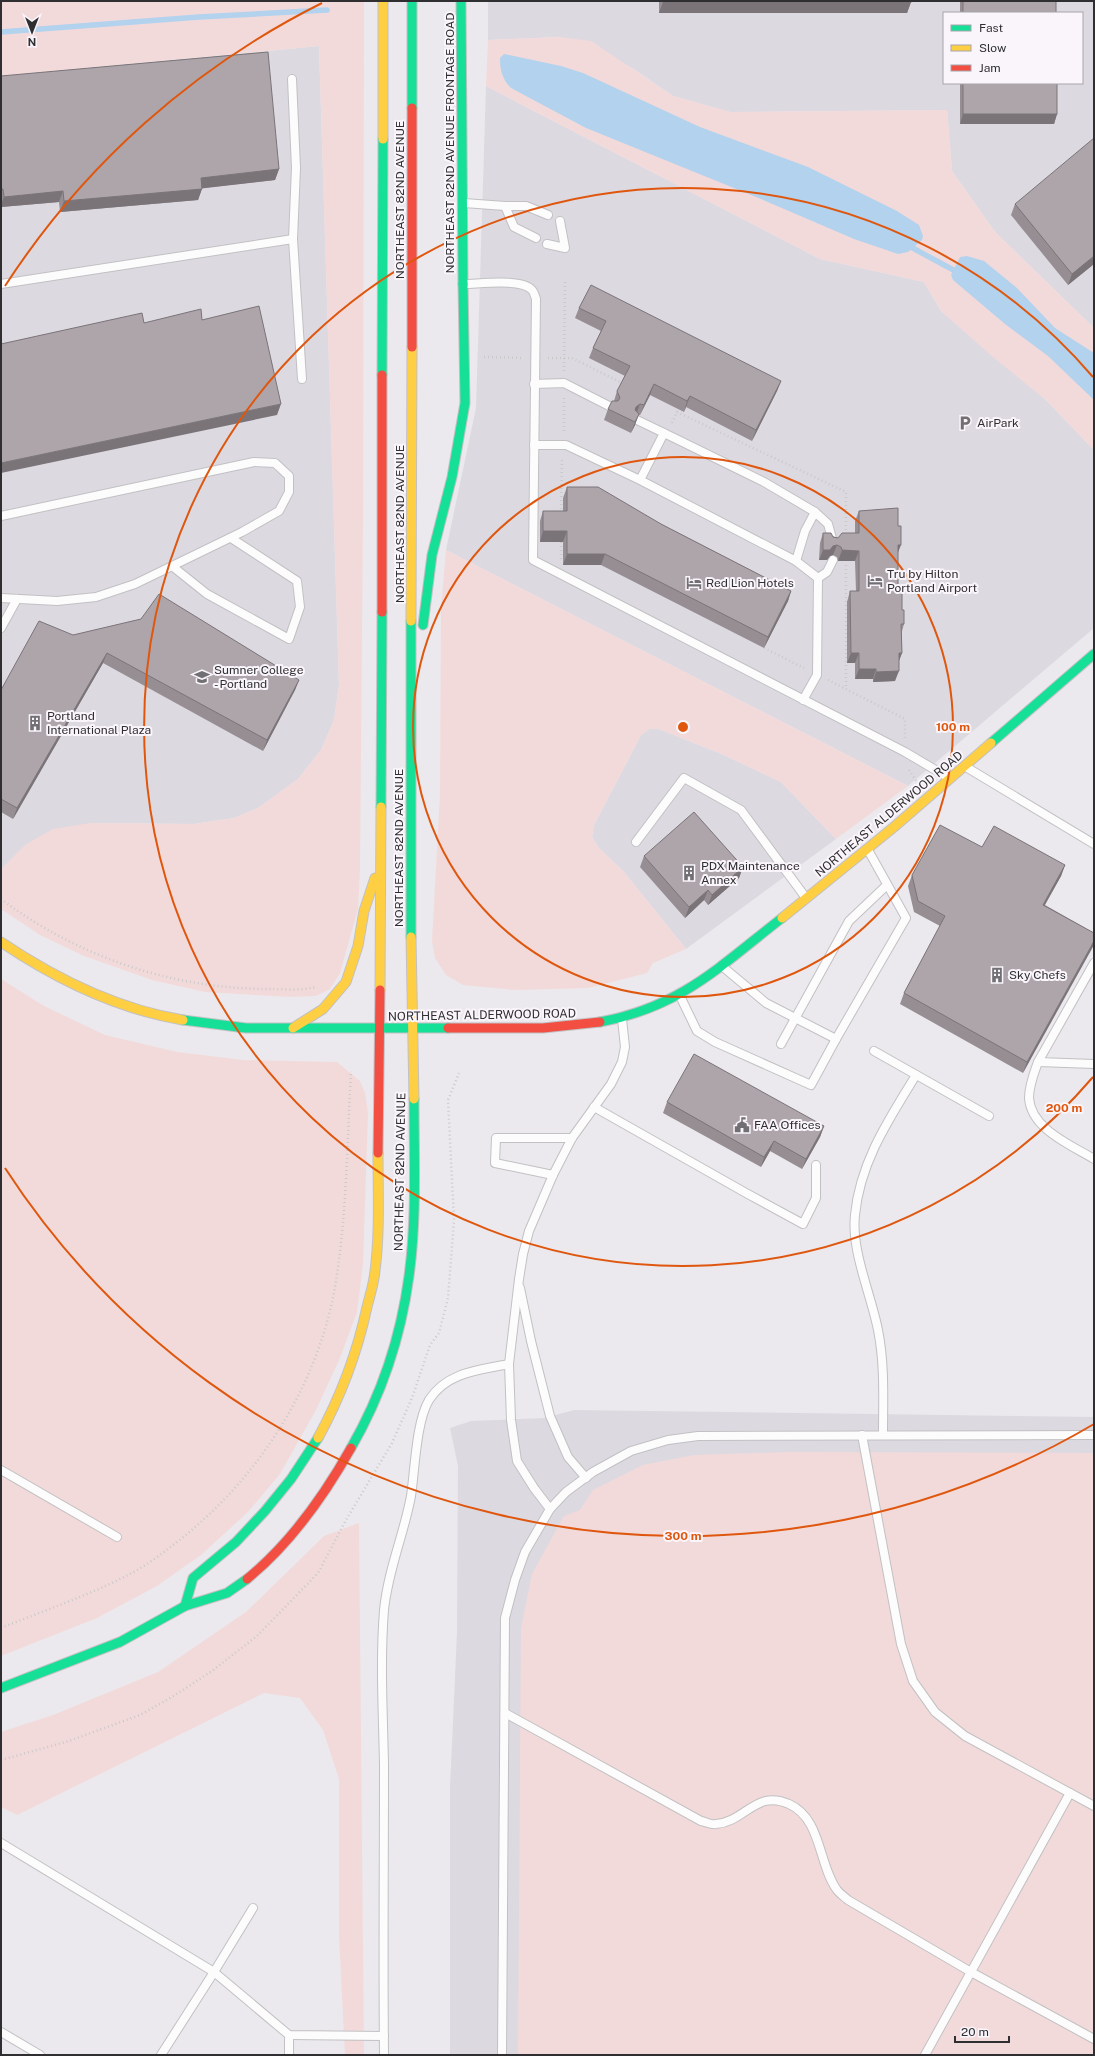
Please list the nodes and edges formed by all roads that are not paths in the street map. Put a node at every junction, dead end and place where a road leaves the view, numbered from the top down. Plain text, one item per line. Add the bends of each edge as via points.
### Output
1 (383, 1) edge
2 (412, 1) edge
3 (461, 1) edge
4 (292, 78) dead end
5 (462, 203) junction
6 (505, 206) junction
7 (548, 215) dead end
8 (560, 221) dead end
9 (536, 238) dead end
10 (293, 239) junction
11 (547, 244) dead end
12 (1, 284) edge
13 (463, 284) junction
14 (302, 379) dead end
15 (534, 384) junction
16 (611, 407) edge
17 (637, 420) edge
18 (664, 433) junction
19 (534, 445) junction
20 (640, 480) junction
21 (815, 512) junction
22 (1, 516) edge
23 (231, 538) junction
24 (833, 543) edge
25 (833, 560) edge
26 (796, 561) junction
27 (172, 566) junction
28 (818, 578) junction
29 (1, 598) edge
30 (17, 599) junction
31 (1, 628) edge
32 (1094, 654) edge
33 (803, 700) junction
34 (411, 704) junction
35 (965, 766) junction
36 (950, 779) junction
37 (636, 842) dead end
38 (1094, 844) edge
39 (867, 849) junction
40 (382, 858) junction
41 (887, 885) junction
42 (806, 899) junction
43 (1, 942) edge
44 (1094, 963) edge
45 (722, 967) junction
46 (679, 996) junction
47 (622, 1018) junction
48 (796, 1018) junction
49 (293, 1028) junction
50 (380, 1028) junction
51 (412, 1028) junction
52 (836, 1039) junction
53 (781, 1044) dead end
54 (874, 1051) dead end
55 (1038, 1062) junction
56 (1094, 1064) edge
57 (916, 1075) junction
58 (594, 1107) junction
59 (989, 1116) dead end
60 (572, 1138) junction
61 (1094, 1159) edge
62 (816, 1165) dead end
63 (553, 1175) junction
64 (518, 1279) junction
65 (509, 1364) junction
66 (862, 1435) junction
67 (883, 1435) junction
68 (1094, 1435) edge
69 (1, 1470) edge
70 (586, 1478) junction
71 (550, 1509) junction
72 (117, 1537) dead end
73 (184, 1606) junction
74 (1, 1688) edge
75 (505, 1713) junction
76 (1070, 1793) junction
77 (1094, 1806) edge
78 (1, 1843) edge
79 (253, 1908) dead end
80 (214, 1972) junction
81 (971, 1972) junction
82 (1, 2032) edge
83 (289, 2035) junction
84 (384, 2036) junction
85 (1094, 2039) edge
86 (40, 2055) edge
87 (161, 2055) edge
88 (289, 2055) edge
89 (384, 2055) edge
90 (502, 2055) edge
91 (925, 2055) edge

1 - 40 main road, NORTHEAST 82ND AVENUE
2 - 34 main road, NORTHEAST 82ND AVENUE
3 - 5 main road, NORTHEAST 82ND AVENUE FRONTAGE ROAD
4 - 10 lane via 296,168
5 - 6 lane
5 - 13 main road, NORTHEAST 82ND AVENUE FRONTAGE ROAD
6 - 7 lane via 526,206
6 - 9 lane via 514,228
8 - 11 lane via 565,248
10 - 12 lane
10 - 14 lane
13 - 15 lane via 511,283 532,290 536,299
13 - 34 main road, NORTHEAST 82ND AVENUE FRONTAGE ROAD via 465,403 452,477 432,555
15 - 16 lane via 564,383
15 - 19 lane
17 - 18 lane
18 - 20 lane
18 - 21 lane via 764,482
19 - 20 lane via 563,445
19 - 33 lane via 533,560
20 - 26 lane
21 - 24 lane via 828,524
21 - 26 lane via 805,531
22 - 23 lane via 254,462 275,463 289,476 289,492 279,511
23 - 27 lane
23 - 27 lane via 297,581 300,607 289,639 207,594
25 - 28 lane via 827,572
26 - 28 lane
27 - 30 lane via 135,584 96,597 57,601
28 - 33 lane via 817,675
29 - 30 lane
30 - 31 lane
32 - 35 main road, NORTHEAST ALDERWOOD ROAD
33 - 36 lane via 905,752
34 - 51 main road, NORTHEAST 82ND AVENUE
35 - 36 main road, NORTHEAST ALDERWOOD ROAD
35 - 38 lane
36 - 39 main road, NORTHEAST ALDERWOOD ROAD
37 - 42 lane via 684,778 741,810
39 - 41 lane
39 - 42 main road, NORTHEAST ALDERWOOD ROAD
40 - 49 main road via 364,911 358,946 346,982 323,1009
40 - 50 main road, NORTHEAST 82ND AVENUE
41 - 48 lane via 849,921
41 - 52 lane via 906,918
42 - 45 main road, NORTHEAST ALDERWOOD ROAD
43 - 49 main road, NORTHEAST ALDERWOOD ROAD via 58,978 91,994 126,1006 215,1026
44 - 55 lane
45 - 46 main road, NORTHEAST ALDERWOOD ROAD
45 - 48 lane via 766,1003
46 - 47 main road, NORTHEAST ALDERWOOD ROAD via 657,1007
46 - 52 lane via 697,1031 715,1042 811,1085
47 - 51 main road, NORTHEAST ALDERWOOD ROAD via 549,1028
47 - 58 lane via 625,1048 622,1062 611,1084
48 - 52 lane
48 - 53 lane
49 - 50 main road, NORTHEAST ALDERWOOD ROAD
50 - 51 main road, NORTHEAST ALDERWOOD ROAD
50 - 73 main road, NORTHEAST 82ND AVENUE via 378,1240 370,1301 355,1353 332,1412 314,1445 265,1511 236,1542 193,1578
51 - 73 main road, NORTHEAST 82ND AVENUE via 412,1248 399,1327 374,1402 332,1481 287,1539 231,1591
54 - 57 lane
55 - 56 lane
55 - 61 lane via 1030,1085 1029,1099 1035,1117 1050,1132
57 - 59 lane
57 - 67 lane via 876,1142 864,1172 854,1215 858,1252 878,1330 883,1366
58 - 60 lane
58 - 62 lane via 803,1224 816,1198
60 - 63 lane
60 - 63 lane via 496,1138 495,1163
63 - 64 lane via 529,1231
64 - 65 lane
64 - 70 lane via 530,1341 550,1416 568,1457
65 - 71 lane via 511,1420 517,1461
65 - 84 lane via 459,1374 441,1386 429,1401 419,1430 403,1533 391,1569 382,1651
66 - 67 lane
66 - 70 lane via 735,1435 668,1440 631,1451
66 - 76 lane via 901,1644 913,1681 935,1712 965,1736
67 - 68 lane
69 - 72 lane
70 - 71 lane via 566,1492
71 - 75 lane via 525,1552 508,1605
73 - 74 main road, NORTHEAST 82ND AVENUE via 139,1633
75 - 81 lane via 702,1821 716,1824 732,1820 756,1804 773,1800 790,1805 805,1816 837,1891 848,1900
75 - 90 lane
76 - 77 lane
76 - 81 lane
78 - 80 lane
79 - 80 lane
80 - 83 lane
80 - 87 lane
81 - 85 lane
81 - 91 lane
82 - 86 lane
83 - 84 lane
83 - 88 lane
84 - 89 lane

